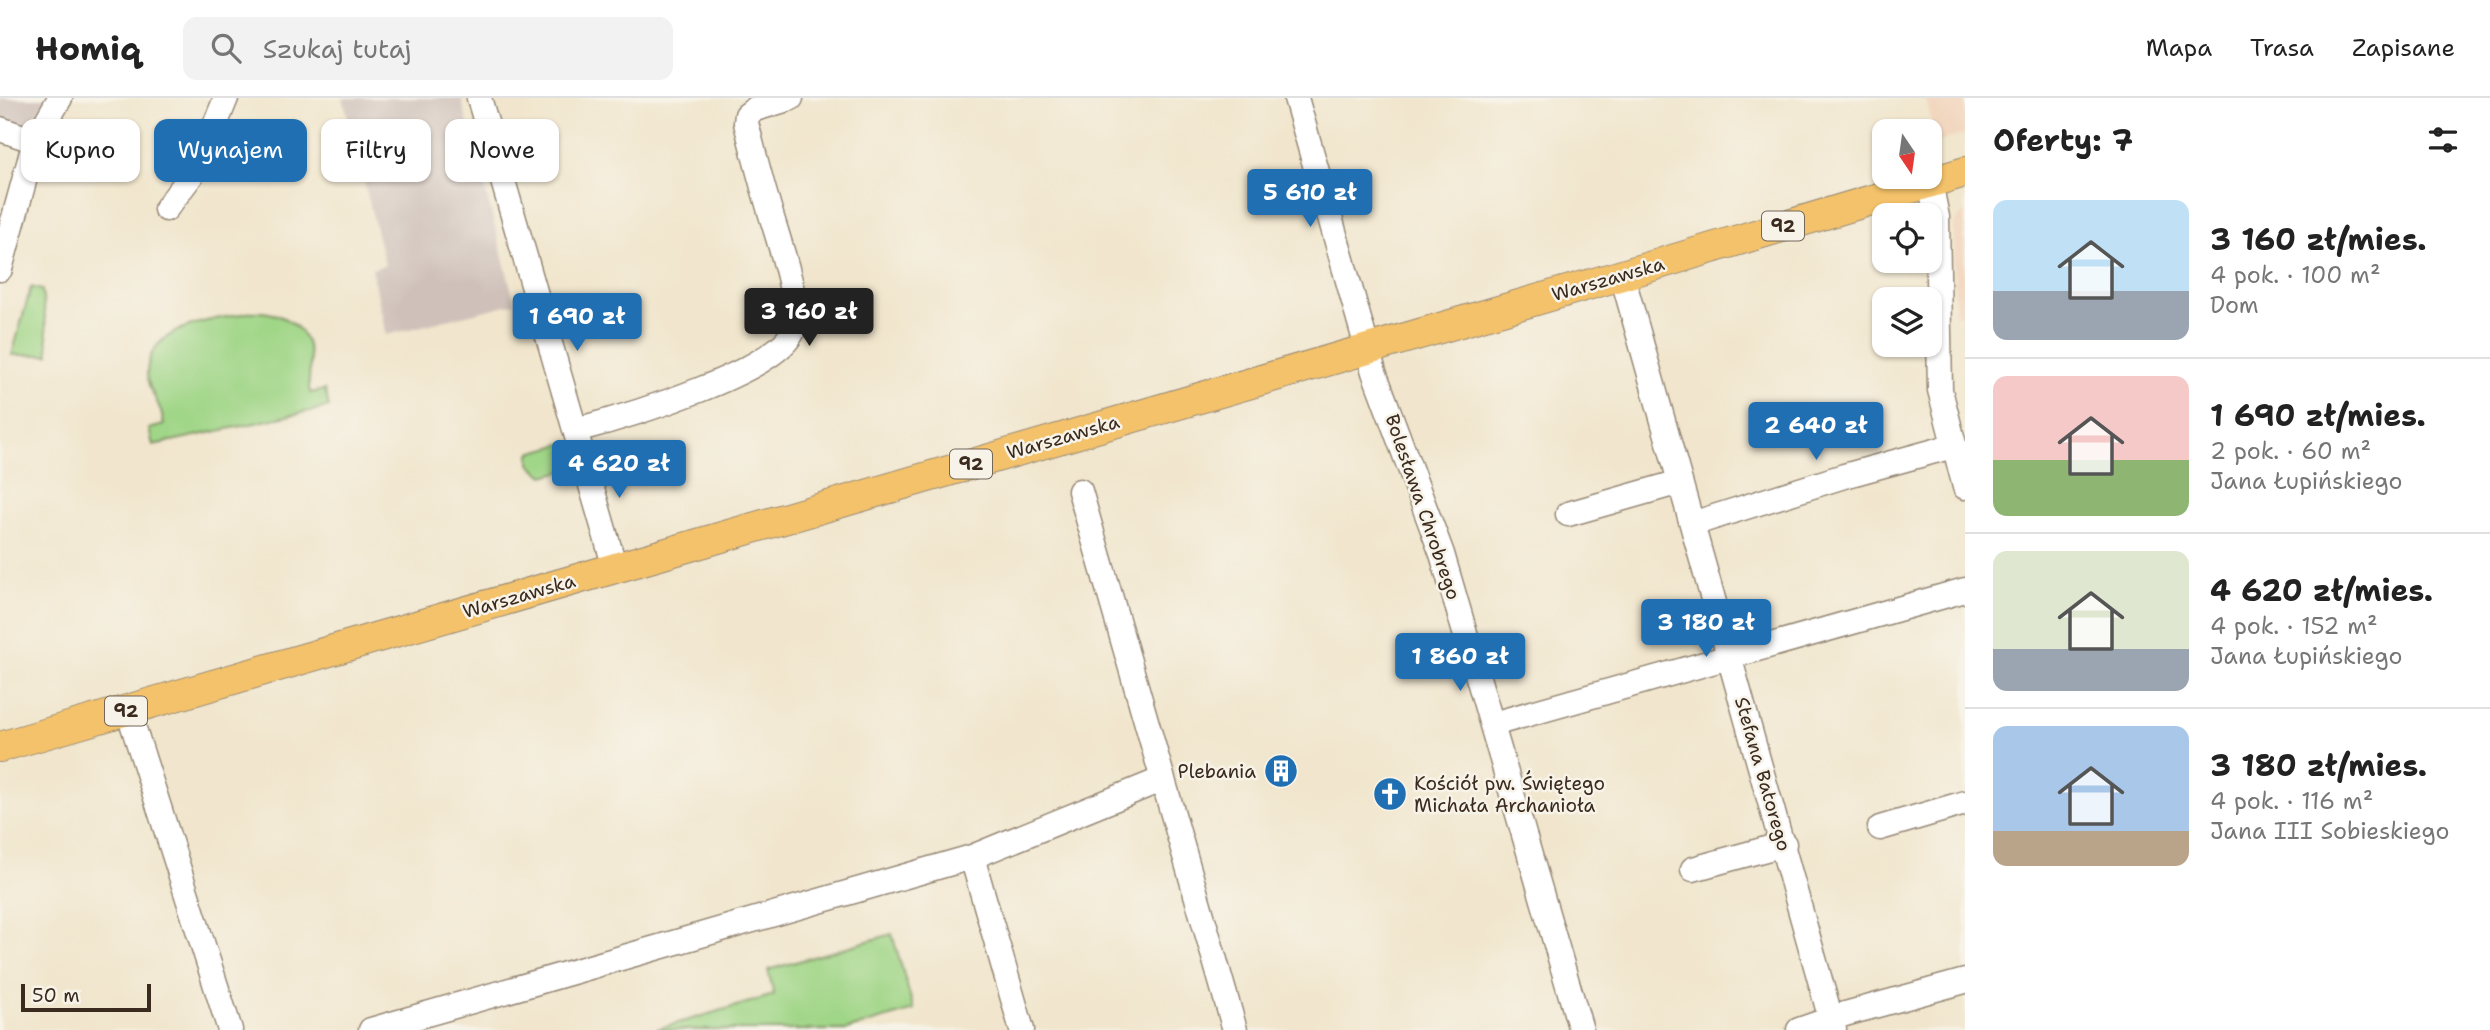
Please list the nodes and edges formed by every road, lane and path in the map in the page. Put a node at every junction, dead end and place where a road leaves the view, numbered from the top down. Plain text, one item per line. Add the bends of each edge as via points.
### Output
1 (60, 98) edge
2 (226, 98) edge
3 (479, 98) edge
4 (791, 98) edge
5 (1296, 98) edge
6 (48, 119) edge
7 (0, 129) edge
8 (21, 136) edge
9 (1965, 172) edge
10 (1942, 179) edge
11 (24, 182) edge
12 (1907, 189) edge
13 (1931, 189) edge
14 (166, 209) dead end
15 (0, 269) edge
16 (1622, 275) junction
17 (1367, 349) junction
18 (576, 430) junction
19 (1954, 446) junction
20 (1679, 482) junction
21 (1965, 487) edge
22 (1080, 491) dead end
23 (1568, 514) dead end
24 (1692, 524) junction
25 (615, 568) junction
26 (1965, 590) edge
27 (1729, 656) junction
28 (128, 710) junction
29 (1493, 724) junction
30 (0, 747) edge
31 (1163, 779) junction
32 (1965, 803) edge
33 (1880, 828) dead end
34 (1784, 844) junction
35 (972, 857) junction
36 (1693, 870) dead end
37 (1965, 981) edge
38 (1833, 1024) edge
39 (230, 1030) edge
40 (371, 1030) edge
41 (1022, 1030) edge
42 (1235, 1030) edge
43 (1581, 1030) edge
44 (1799, 1030) edge

1 - 6 street
2 - 14 street via 199,166
3 - 18 street
4 - 18 street via 755,108 747,115 791,286 794,327 788,340 778,351 705,388
5 - 17 street, Bolesława Chrobrego
7 - 8 street
9 - 10 main road, Warszawska / 92
11 - 15 street
12 - 16 main road, Warszawska / 92
13 - 19 street via 1937,217 1939,380
16 - 17 main road, Warszawska / 92
16 - 20 street, Stefana Batorego
17 - 25 main road, Warszawska / 92
17 - 29 street, Bolesława Chrobrego via 1442,554
18 - 25 street
19 - 21 street
19 - 24 street
20 - 23 street
20 - 24 street, Stefana Batorego
22 - 31 street
24 - 27 street, Stefana Batorego
25 - 28 main road, Warszawska / 92
26 - 27 street
27 - 29 street
27 - 34 street, Stefana Batorego
28 - 30 main road, Warszawska / 92
28 - 39 street
29 - 43 street, Bolesława Chrobrego
31 - 35 street
31 - 42 street
32 - 33 street
34 - 36 street
34 - 38 street, Stefana Batorego
35 - 40 street
35 - 41 street
37 - 38 street
38 - 44 street

